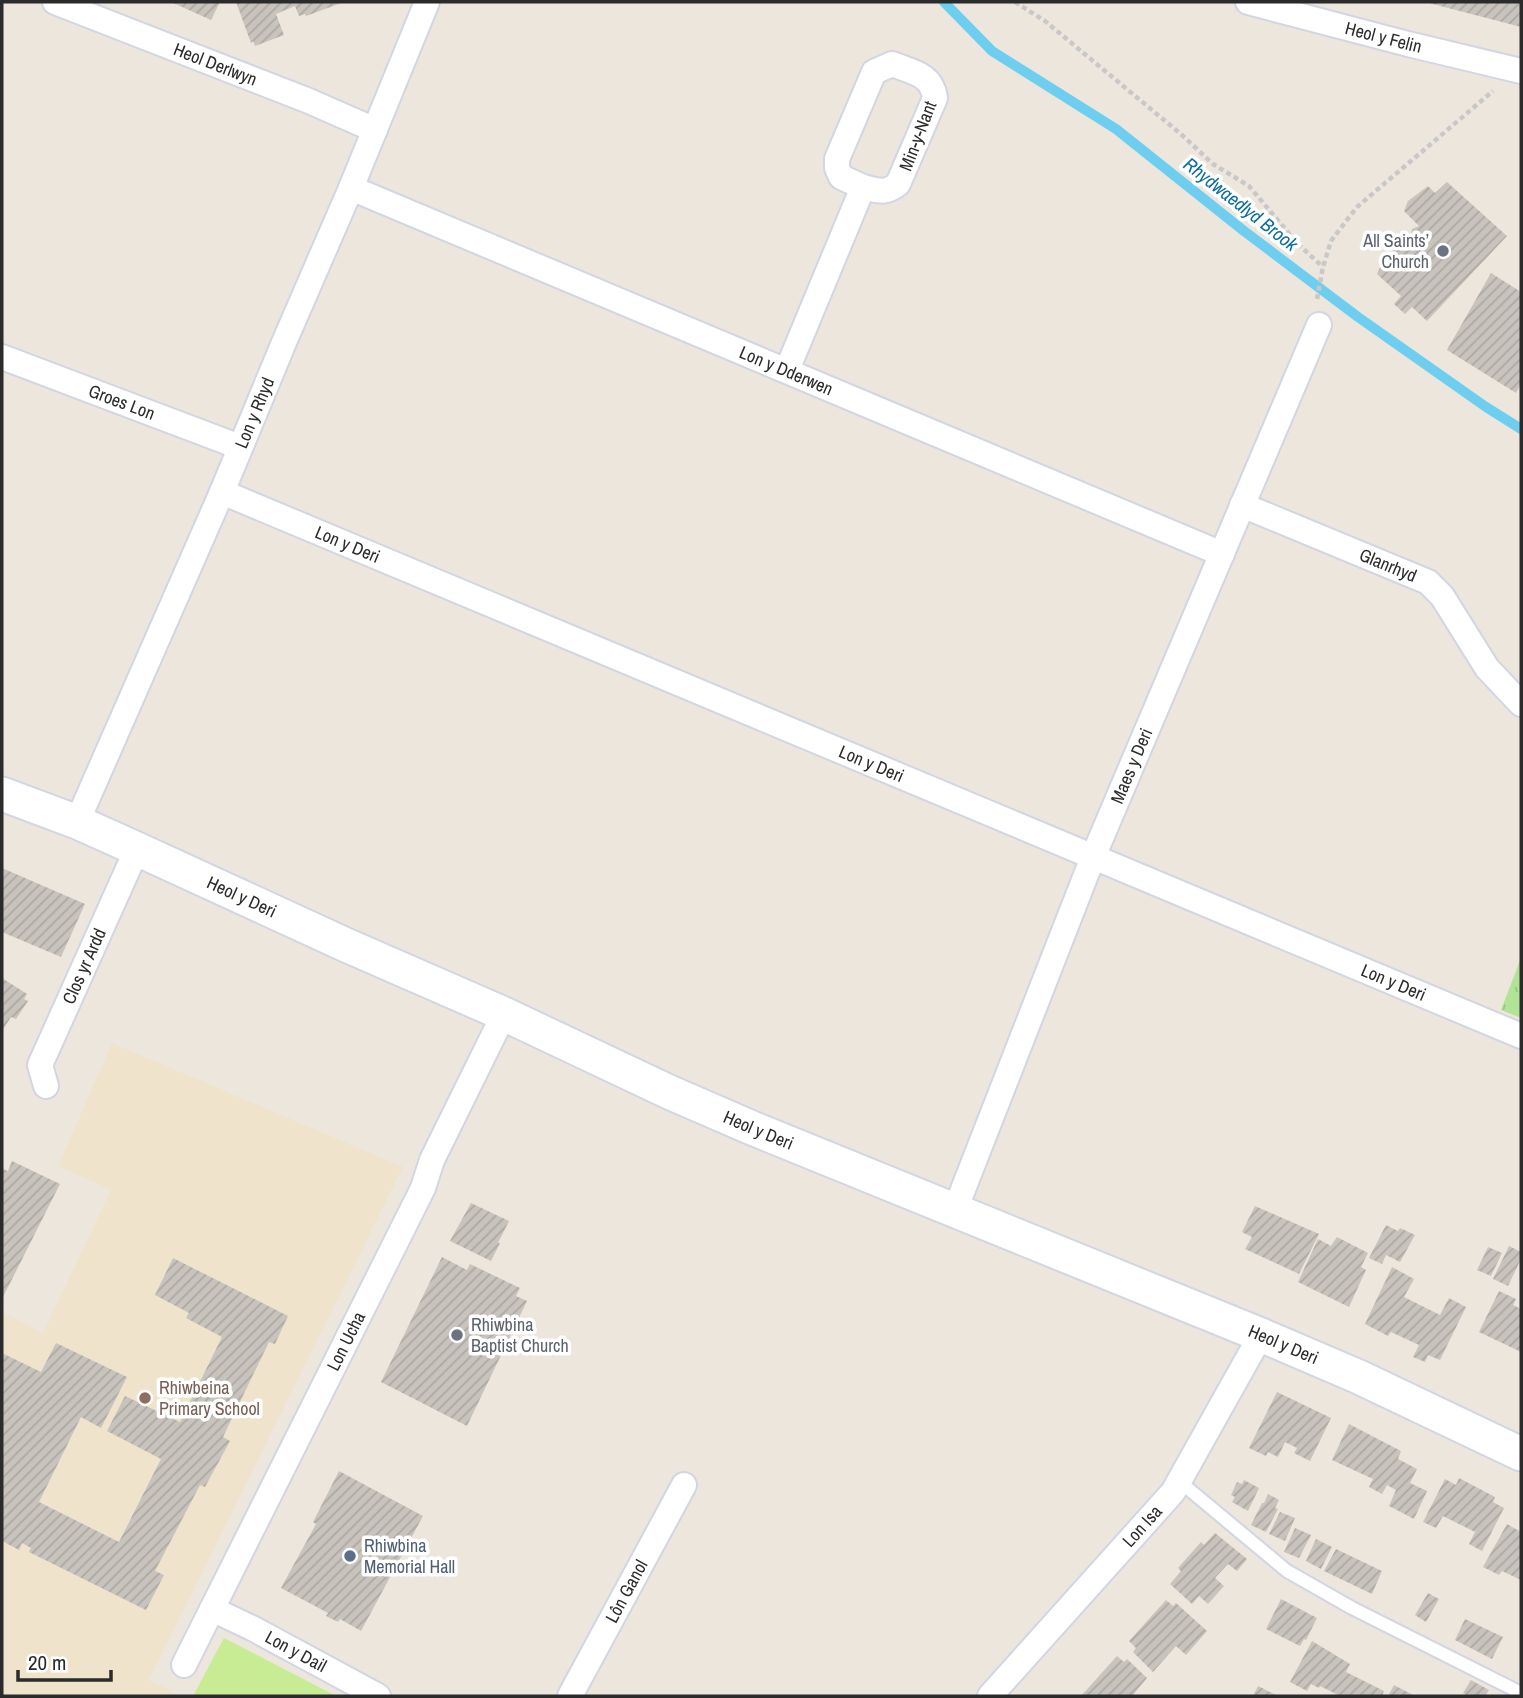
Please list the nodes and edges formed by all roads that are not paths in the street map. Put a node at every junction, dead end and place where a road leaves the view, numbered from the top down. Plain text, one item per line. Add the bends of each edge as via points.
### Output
1 (55, 2) edge
2 (428, 2) edge
3 (1248, 2) edge
4 (1324, 12) edge
5 (1519, 71) edge
6 (375, 130) junction
7 (863, 187) junction
8 (351, 188) junction
9 (1317, 315) road end
10 (2, 357) edge
11 (786, 370) junction
12 (240, 447) junction
13 (222, 492) junction
14 (1242, 505) junction
15 (1222, 554) junction
16 (1521, 704) edge
17 (2, 794) edge
18 (77, 822) junction
19 (137, 849) junction
20 (1093, 857) junction
21 (504, 1014) junction
22 (1521, 1036) edge
23 (46, 1086) dead end
24 (956, 1210) junction
25 (1261, 1335) junction
26 (1521, 1454) edge
27 (1179, 1482) junction
28 (684, 1485) dead end
29 (212, 1609) junction
30 (184, 1665) dead end
31 (1521, 1693) edge
32 (377, 1696) edge
33 (570, 1696) edge
34 (990, 1696) edge

1 - 6 street, Heol Derlwyn
2 - 6 street, Lon y Rhyd
3 - 4 street, Heol y Felin
4 - 5 street, Heol y Felin
6 - 8 street, Lon y Rhyd
7 - 7 street, Min-y-Nant via 841,177 836,159 874,72 892,64 927,78 935,98 898,184 889,190
7 - 11 street
8 - 11 street, Lon y Dderwen
8 - 12 street, Lon y Rhyd
9 - 14 street, Maes y Deri
10 - 12 street, Groes Lon
11 - 15 street, Lon y Dderwen
12 - 13 street, Lon y Rhyd
13 - 18 street, Lon y Rhyd
13 - 20 street, Lon y Deri
14 - 15 street, Maes y Deri
14 - 16 street, Glanrhyd via 1428,582 1487,668
15 - 20 street, Maes y Deri
17 - 18 street, Heol y Deri
18 - 19 street, Heol y Deri
19 - 21 street, Heol y Deri
19 - 23 street, Clos yr Ardd via 40,1065
20 - 22 street, Lon y Deri
20 - 24 street, Maes y Deri
21 - 24 street, Heol y Deri via 669,1092
21 - 29 street, Lon Ucha via 432,1160 423,1188
24 - 25 street, Heol y Deri
25 - 26 street, Heol y Deri
25 - 27 street, Lon Isa
27 - 31 lane via 1287,1571
27 - 34 street, Lon Isa
28 - 33 street, Lôn Ganol
29 - 30 street, Lon Ucha
29 - 32 street, Lon y Dail

